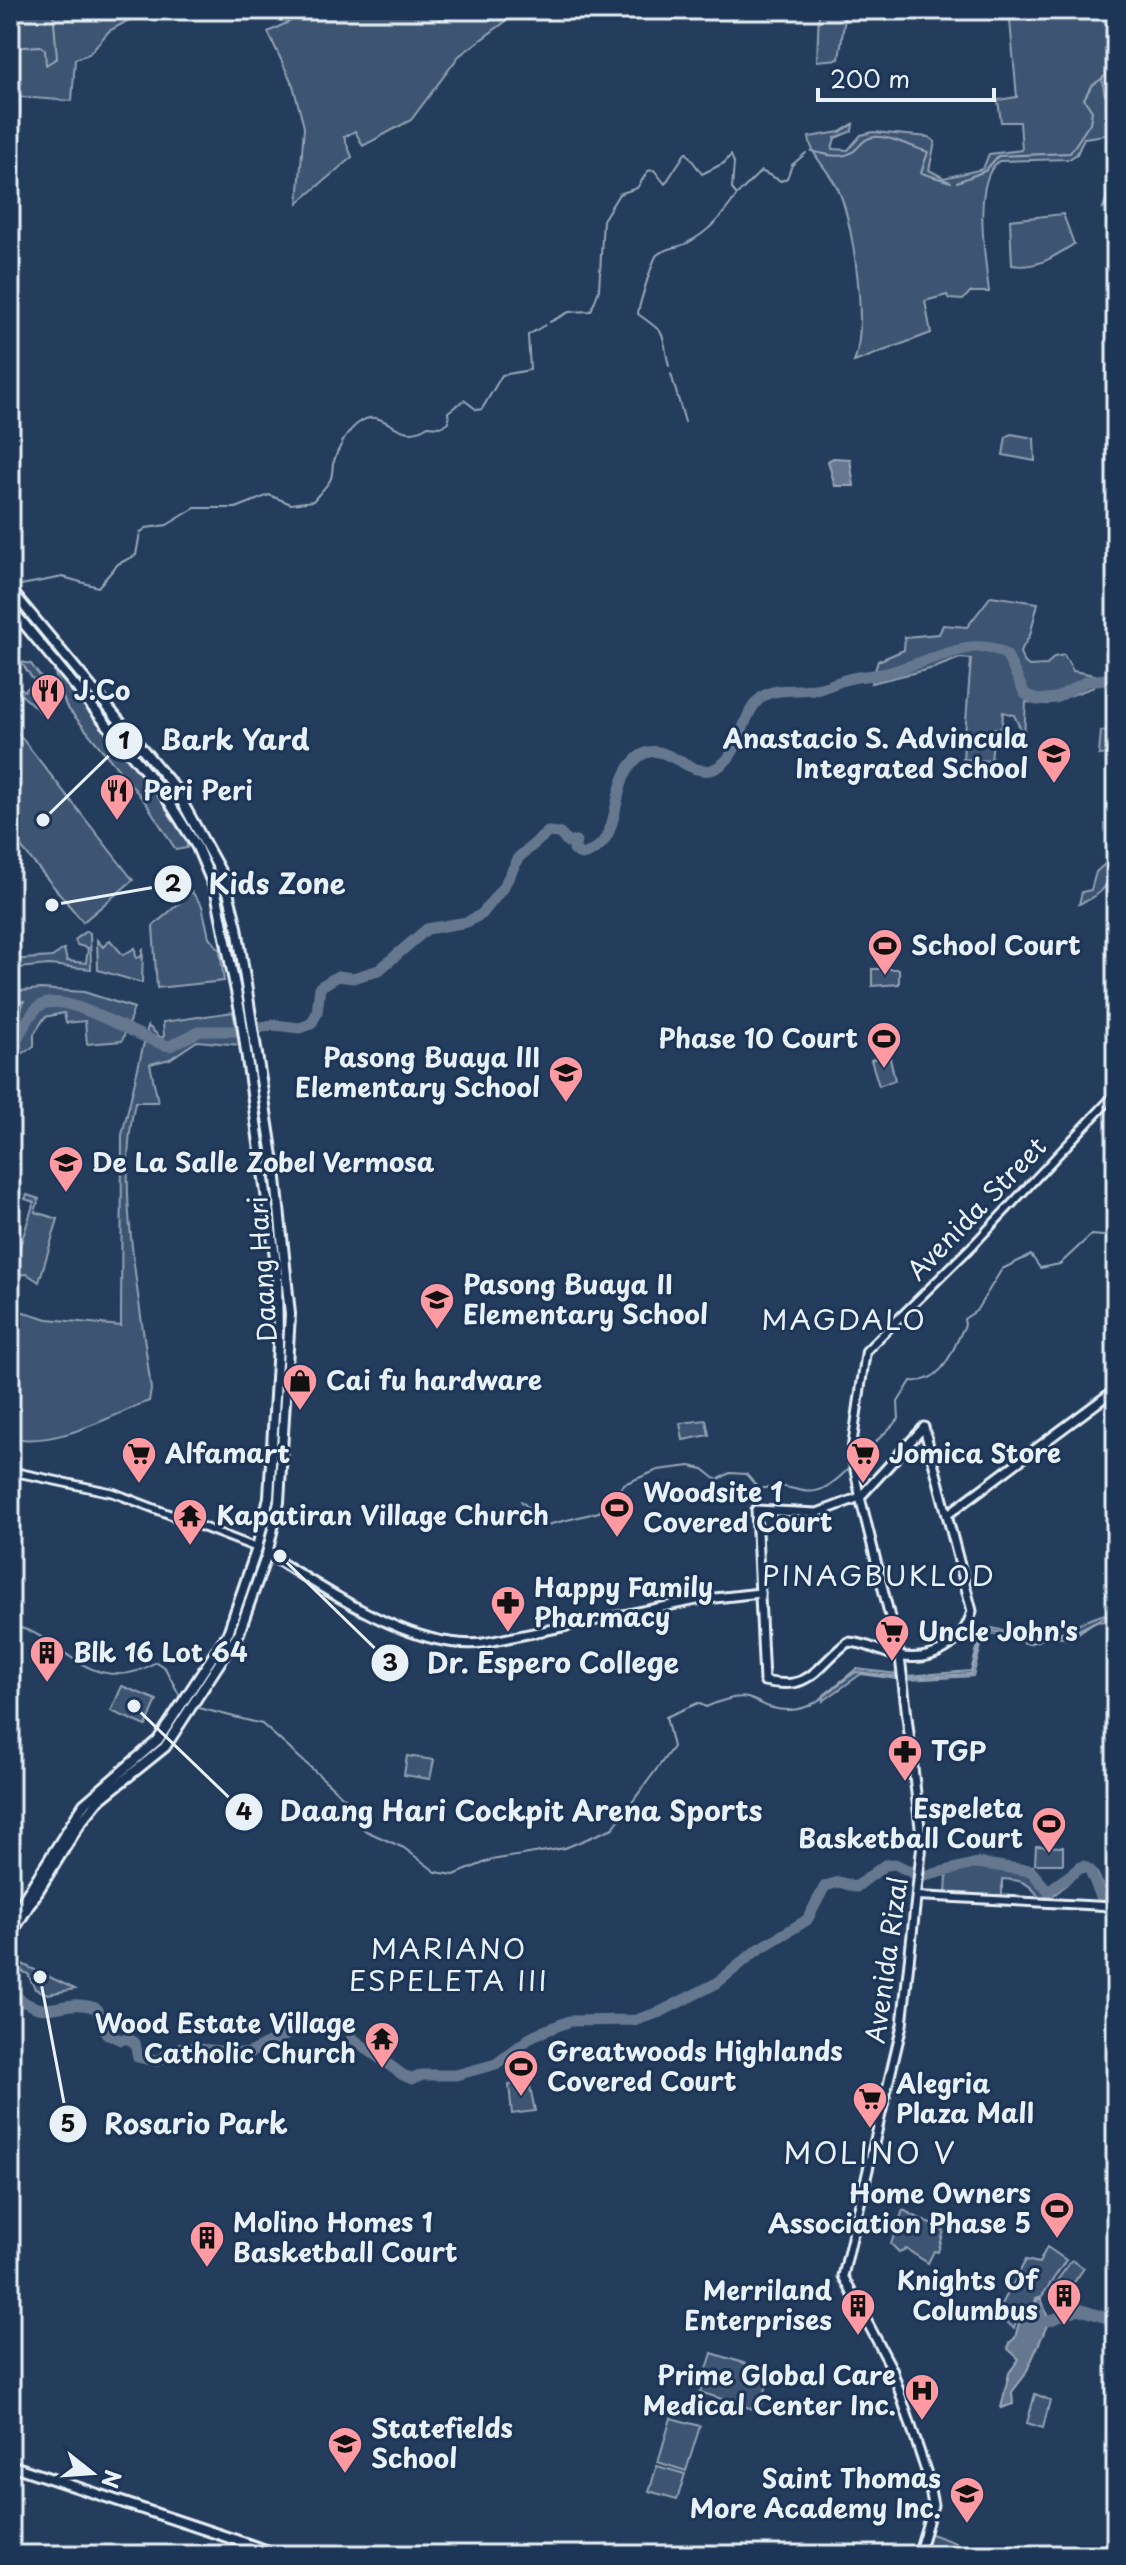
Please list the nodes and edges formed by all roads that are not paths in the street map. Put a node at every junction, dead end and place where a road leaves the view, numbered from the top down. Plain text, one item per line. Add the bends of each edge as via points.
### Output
1 (10, 589) edge
2 (10, 607) edge
3 (245, 1015) junction
4 (249, 1044) junction
5 (1116, 1093) edge
6 (866, 1351) joint
7 (1116, 1389) edge
8 (10, 1471) edge
9 (860, 1497) junction
10 (947, 1515) junction
11 (257, 1548) junction
12 (267, 1554) junction
13 (760, 1593) junction
14 (900, 1657) junction
15 (194, 1694) junction
16 (67, 1836) junction
17 (918, 1896) junction
18 (28, 1899) junction
19 (1116, 1912) edge
20 (10, 1921) edge
21 (11, 1931) edge
22 (10, 2465) edge
23 (281, 2555) edge
24 (918, 2555) edge

1 - 3 main road, Daang Hari via 164,774 202,832 230,896
2 - 3 main road, Daang Hari via 160,787 186,827 216,892
3 - 4 main road, Daang Hari
4 - 11 main road, Daang Hari via 278,1310 269,1497
4 - 12 main road, Daang Hari via 283,1223 290,1314 279,1502
5 - 6 street, Avenida Street
6 - 9 street, Avenida Rizal via 852,1458
7 - 10 main road
8 - 11 street via 114,1493
9 - 10 main road via 924,1427
9 - 13 main road via 817,1513 756,1510
9 - 14 main road, Avenida Rizal
10 - 14 main road via 972,1611 956,1643 926,1656
11 - 15 main road, Daang Hari via 228,1633
12 - 13 main road via 391,1623 453,1644
12 - 15 main road, Daang Hari via 239,1633
13 - 14 main road via 764,1681 792,1684 808,1679 848,1642
14 - 17 main road, Avenida Rizal via 921,1823
15 - 16 main road, Daang Hari via 151,1748 92,1795
15 - 16 main road, Daang Hari via 185,1718 158,1754 99,1800
16 - 18 main road, Daang Hari
17 - 19 street via 1104,1906
17 - 24 main road, Avenida Rizal via 902,2025 843,2276 892,2369 927,2474 932,2515
18 - 20 main road, Daang Hari
18 - 21 main road, Daang Hari
22 - 23 main road

